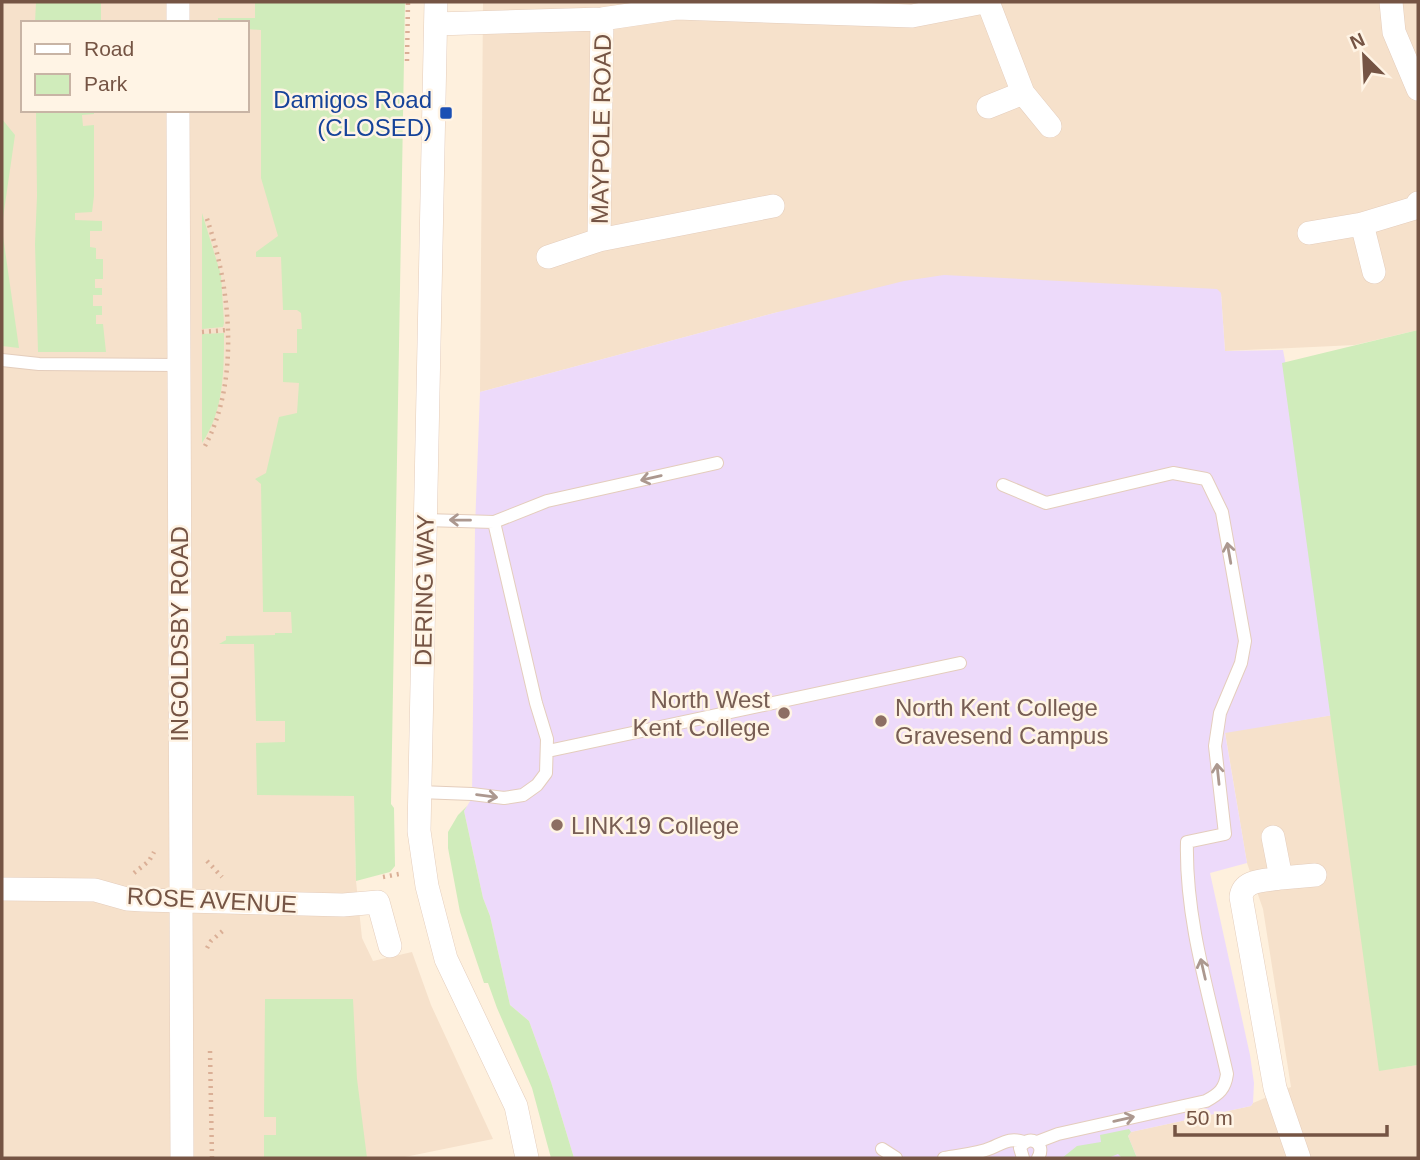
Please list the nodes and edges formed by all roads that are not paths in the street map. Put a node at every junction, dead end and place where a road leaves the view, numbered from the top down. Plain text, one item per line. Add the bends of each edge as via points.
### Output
1 (178, 2) edge
2 (986, 2) edge
3 (1391, 2) edge
4 (676, 5) edge
5 (436, 13) edge
6 (602, 19) junction
7 (178, 21) edge
8 (1418, 89) edge
9 (1023, 93) junction
10 (988, 107) dead end
11 (178, 112) edge
12 (1050, 127) dead end
13 (1418, 203) edge
14 (773, 206) dead end
15 (1363, 224) junction
16 (1309, 233) dead end
17 (599, 240) junction
18 (548, 257) dead end
19 (1374, 272) dead end
20 (2, 360) edge
21 (178, 365) junction
22 (717, 463) dead end
23 (1003, 485) dead end
24 (425, 520) junction
25 (494, 522) junction
26 (960, 663) dead end
27 (548, 751) junction
28 (419, 792) junction
29 (1273, 837) dead end
30 (1315, 876) dead end
31 (1281, 878) junction
32 (2, 889) edge
33 (180, 901) junction
34 (390, 946) dead end
35 (881, 1149) dead end
36 (1032, 1152) edge
37 (182, 1158) edge
38 (527, 1158) edge
39 (895, 1158) edge
40 (944, 1158) edge
41 (1299, 1158) edge

1 - 7 street
2 - 4 street via 912,16
2 - 9 street
3 - 8 street via 1394,32
4 - 6 street
5 - 6 street
5 - 24 street, DERING WAY
6 - 17 street, MAYPOLE ROAD
9 - 10 street
9 - 12 street
11 - 21 street, INGOLDSBY ROAD
13 - 15 street via 1415,208
14 - 17 street, MAYPOLE ROAD
15 - 16 street
15 - 19 street
17 - 18 street, MAYPOLE ROAD
20 - 21 lane
21 - 33 street, INGOLDSBY ROAD
22 -> 25 lane via 547,502
36 -> 23 lane via 1058,1134 1206,1101 1225,1084 1227,1074 1186,877 1187,842 1225,834 1215,746 1220,713 1245,641 1222,512 1206,479 1173,473 1046,503
25 -> 24 lane
24 - 28 street, DERING WAY
25 - 27 lane
26 - 27 lane
28 -> 27 lane via 504,798 523,795 546,773
28 - 38 street, DERING WAY via 424,872 446,959 516,1106
29 - 31 street
30 - 31 street
31 - 41 street via 1247,884 1241,897 1275,1088
32 - 33 street, ROSE AVENUE via 95,890 127,899
33 - 34 street, ROSE AVENUE via 378,902
33 - 37 street, INGOLDSBY ROAD
35 - 39 lane
36 - 40 lane via 991,1148

